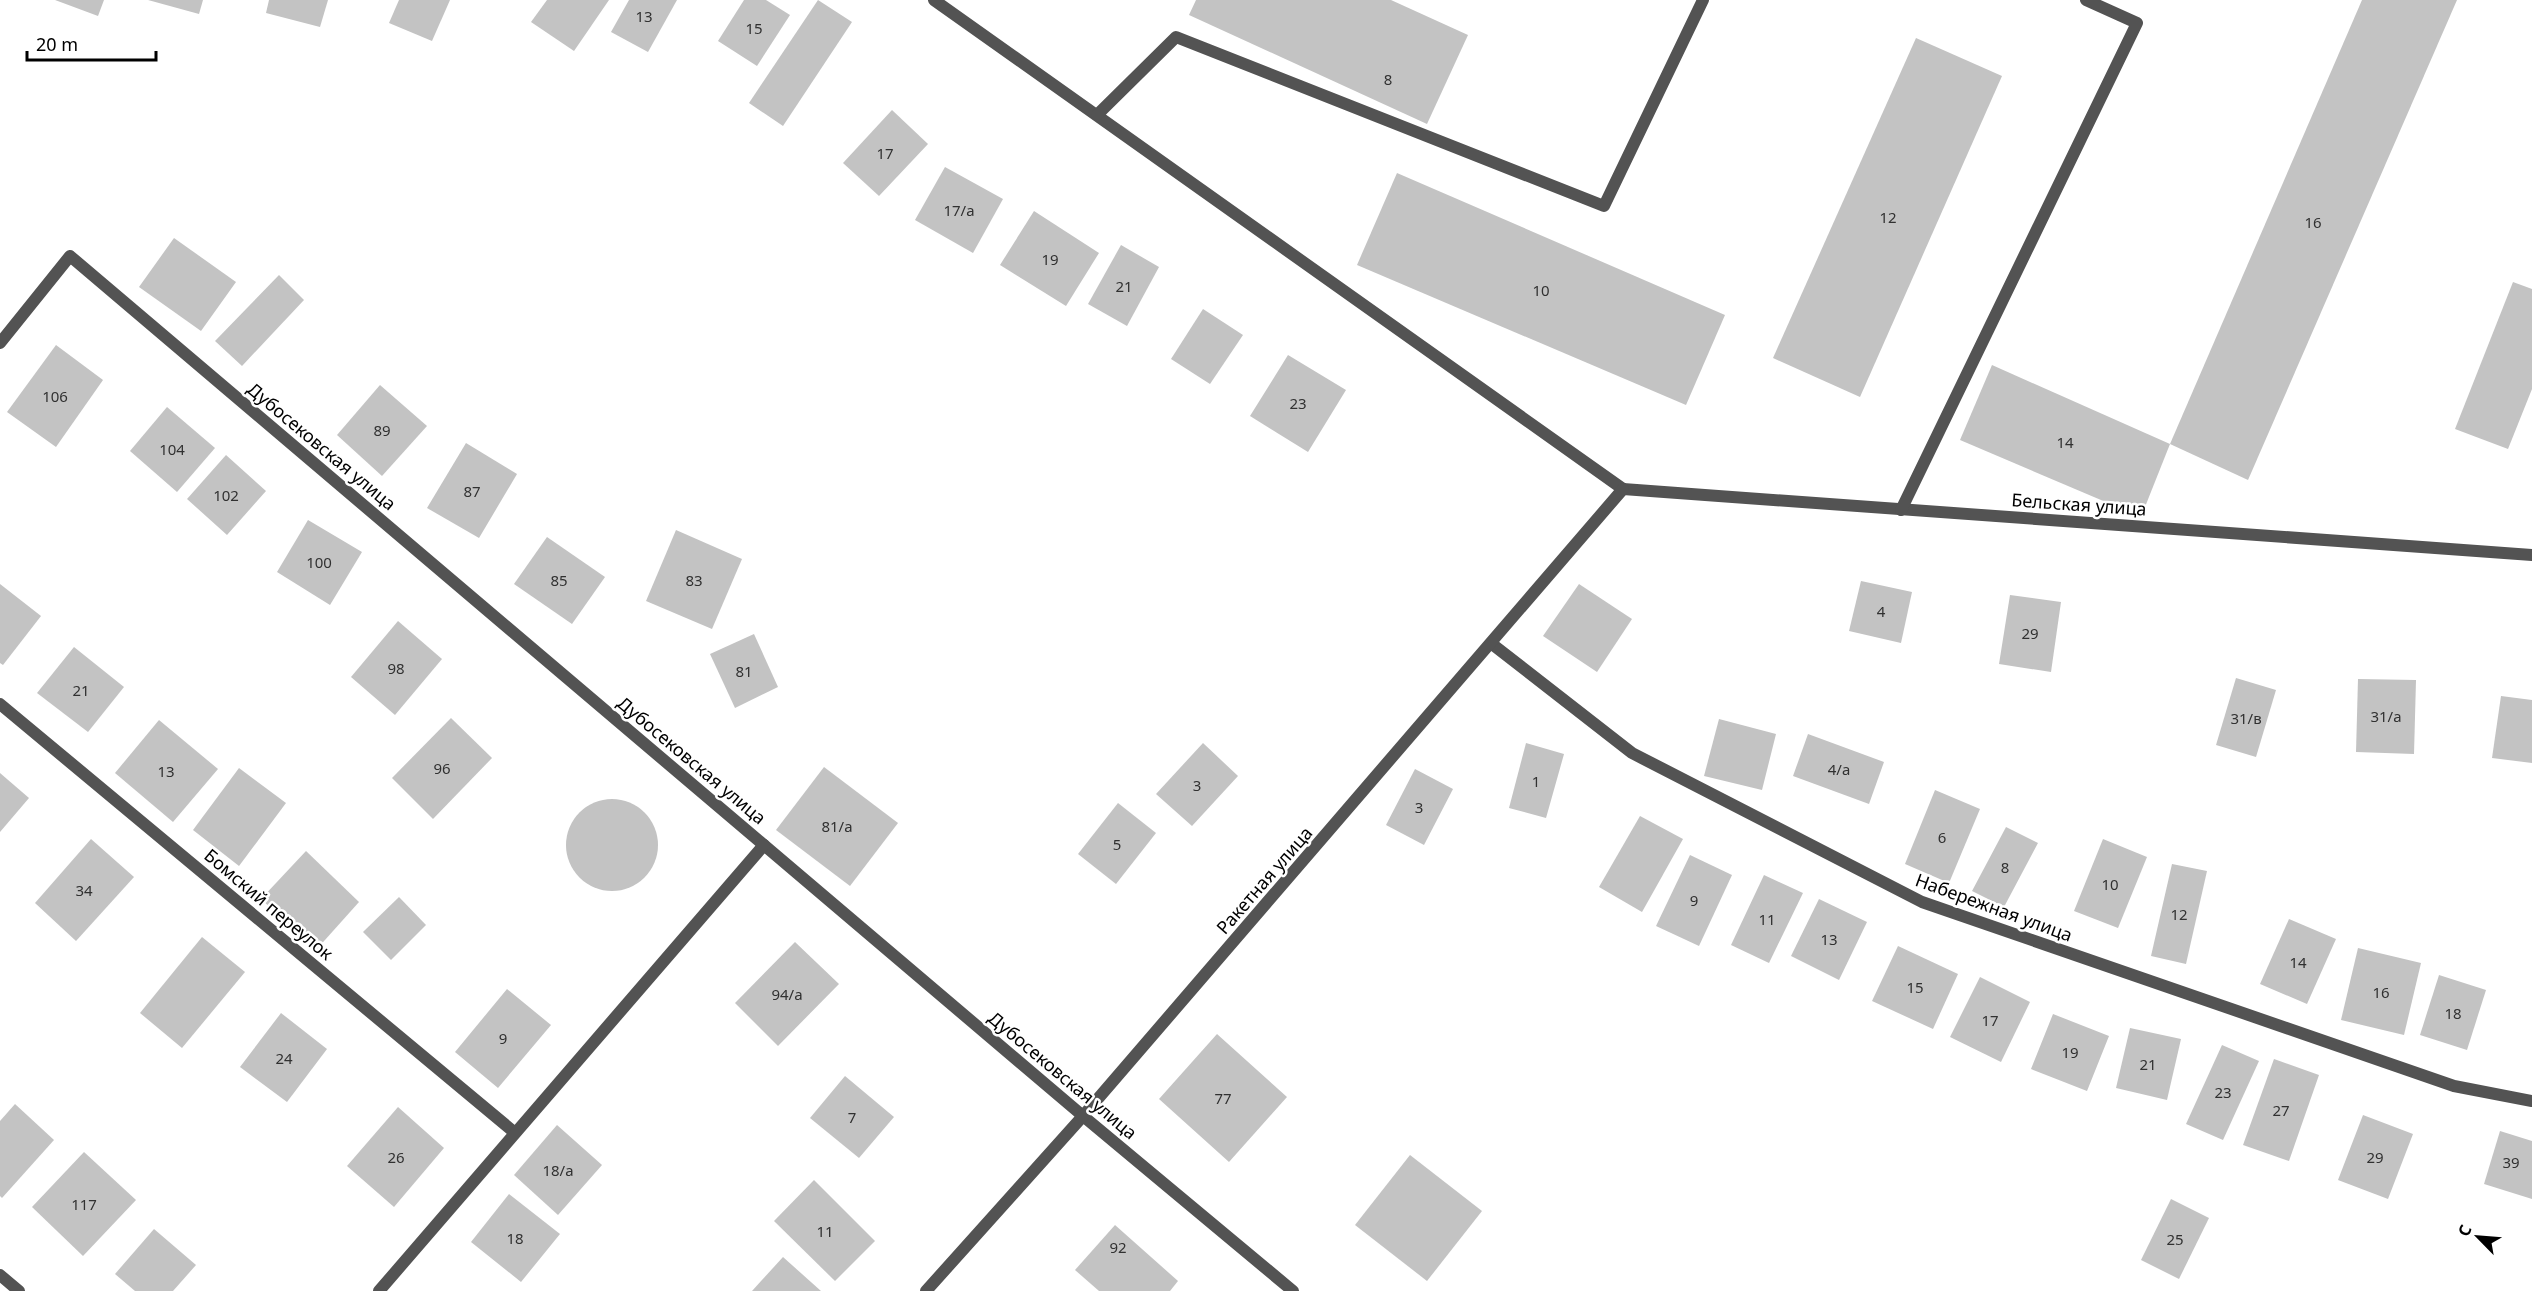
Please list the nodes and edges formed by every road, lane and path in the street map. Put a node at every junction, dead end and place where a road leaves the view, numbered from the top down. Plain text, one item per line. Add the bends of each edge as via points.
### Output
1 (934, 0) edge
2 (1703, 0) edge
3 (2086, 0) edge
4 (1097, 116) junction
5 (0, 343) edge
6 (1623, 489) junction
7 (1901, 510) junction
8 (2532, 555) edge
9 (1492, 644) junction
10 (0, 704) edge
11 (764, 845) junction
12 (2532, 1101) edge
13 (1083, 1116) junction
14 (514, 1132) junction
15 (0, 1275) edge
16 (19, 1291) edge
17 (379, 1291) edge
18 (926, 1291) edge
19 (1293, 1291) edge

1 - 4 street
2 - 4 street via 1604,206 1176,37
3 - 7 street via 2137,23
4 - 6 street
5 - 11 street, Дубосековская улица via 70,256
6 - 7 street, Бельская улица
6 - 9 street, Ракетная улица
7 - 8 street, Бельская улица
9 - 12 street, Набережная улица via 1632,753 1922,902 2454,1086
9 - 13 street, Ракетная улица
10 - 14 street, Бомский переулок
11 - 13 street, Дубосековская улица
11 - 14 street
13 - 18 street, Ракетная улица
13 - 19 street, Дубосековская улица
14 - 17 street
15 - 16 street

